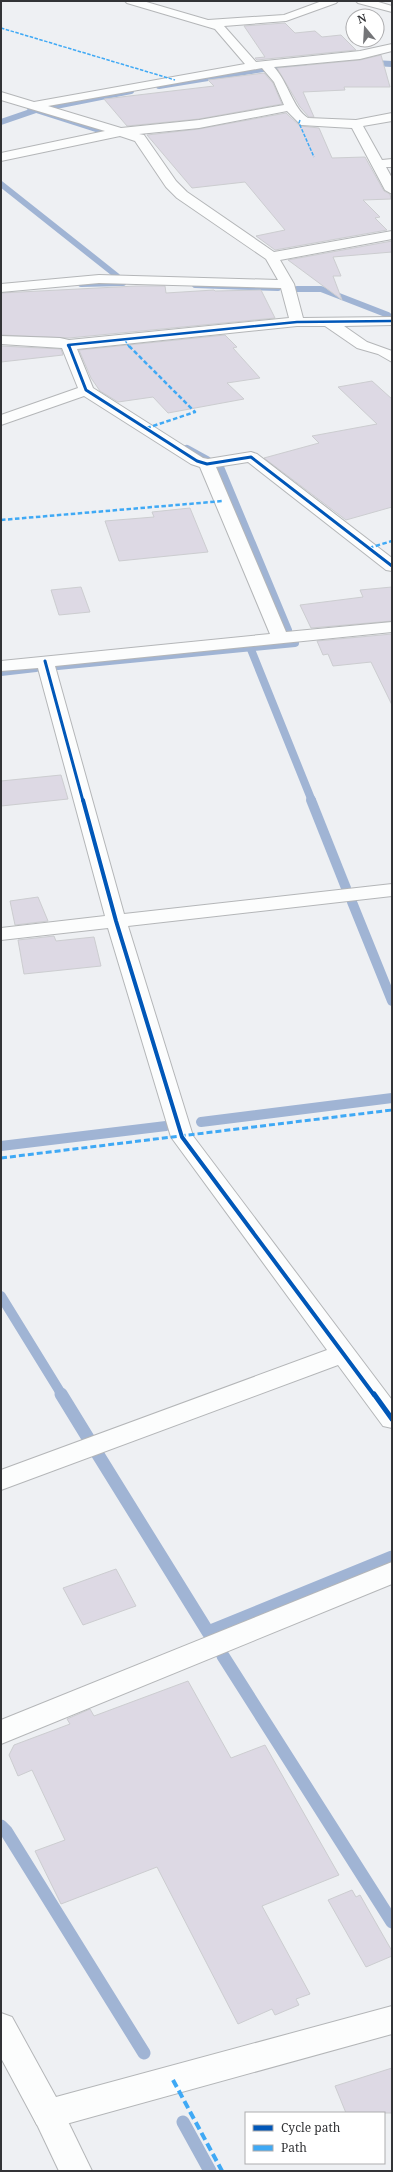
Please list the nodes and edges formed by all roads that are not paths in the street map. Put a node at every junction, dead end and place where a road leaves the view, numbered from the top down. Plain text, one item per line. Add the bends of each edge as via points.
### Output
1 (131, 1) edge
2 (332, 1) edge
3 (362, 1) edge
4 (392, 9) edge
5 (211, 23) junction
6 (392, 47) edge
7 (259, 65) junction
8 (1, 96) edge
9 (31, 106) junction
10 (291, 107) junction
11 (392, 117) edge
12 (356, 124) junction
13 (120, 132) junction
14 (1, 157) edge
15 (392, 163) edge
16 (378, 164) junction
17 (392, 190) edge
18 (392, 235) edge
19 (272, 257) junction
20 (286, 284) junction
21 (1, 288) edge
22 (392, 321) edge
23 (297, 322) junction
24 (329, 322) junction
25 (1, 340) edge
26 (68, 345) junction
27 (392, 358) edge
28 (86, 390) junction
29 (1, 420) edge
30 (207, 464) junction
31 (392, 566) edge
32 (392, 627) edge
33 (280, 638) junction
34 (45, 661) junction
35 (1, 666) edge
36 (392, 890) edge
37 (116, 921) junction
38 (1, 934) edge
39 (341, 1354) junction
40 (392, 1419) edge
41 (1, 1480) edge
42 (392, 1573) edge
43 (1, 1732) edge
44 (392, 2020) edge
45 (1, 2027) edge
46 (48, 2114) junction
47 (76, 2171) edge

1 - 5 street
2 - 5 street via 286,18
3 - 4 street
5 - 7 street via 219,27
6 - 7 street via 360,55
7 - 9 street
7 - 10 street via 279,81
8 - 9 street
9 - 13 street
10 - 12 street via 300,120 305,122
10 - 13 street via 199,124
11 - 12 street
12 - 16 street
13 - 14 street
13 - 19 street via 140,138 171,184 182,195
15 - 16 street
16 - 17 street
18 - 19 street
19 - 20 street
20 - 21 street via 237,285 158,280 105,280 40,282
20 - 23 street
22 - 24 street
23 - 24 street
23 - 26 street
24 - 27 street via 362,345
25 - 26 street via 60,342
26 - 28 street
28 - 29 street
28 - 30 street via 197,461
30 - 31 street via 251,457
30 - 33 street
32 - 33 street
33 - 34 street
34 - 35 street
34 - 37 street
36 - 37 street
37 - 38 street
37 - 39 street via 182,1137
39 - 40 street
39 - 41 street
42 - 43 street
44 - 46 street
45 - 46 street
46 - 47 street

